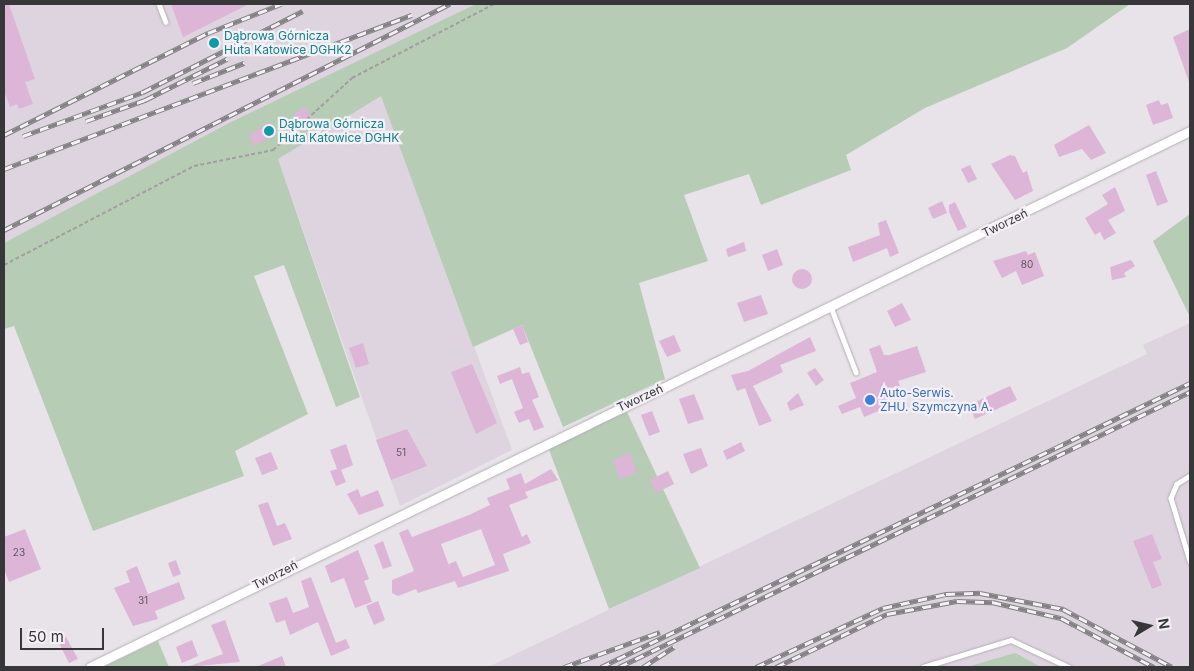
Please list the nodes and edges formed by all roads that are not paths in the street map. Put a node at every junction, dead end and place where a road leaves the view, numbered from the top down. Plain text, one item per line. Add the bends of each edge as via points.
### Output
1 (159, 4) edge
2 (166, 22) dead end
3 (1190, 131) edge
4 (831, 307) junction
5 (856, 372) dead end
6 (1190, 476) edge
7 (1190, 561) edge
8 (90, 667) edge
9 (923, 667) edge
10 (1069, 667) edge

1 - 2 lane
3 - 4 street, Tworzeń
4 - 5 lane
4 - 8 street, Tworzeń via 386,519
6 - 7 lane via 1177,484 1171,498
9 - 10 lane via 1011,640

